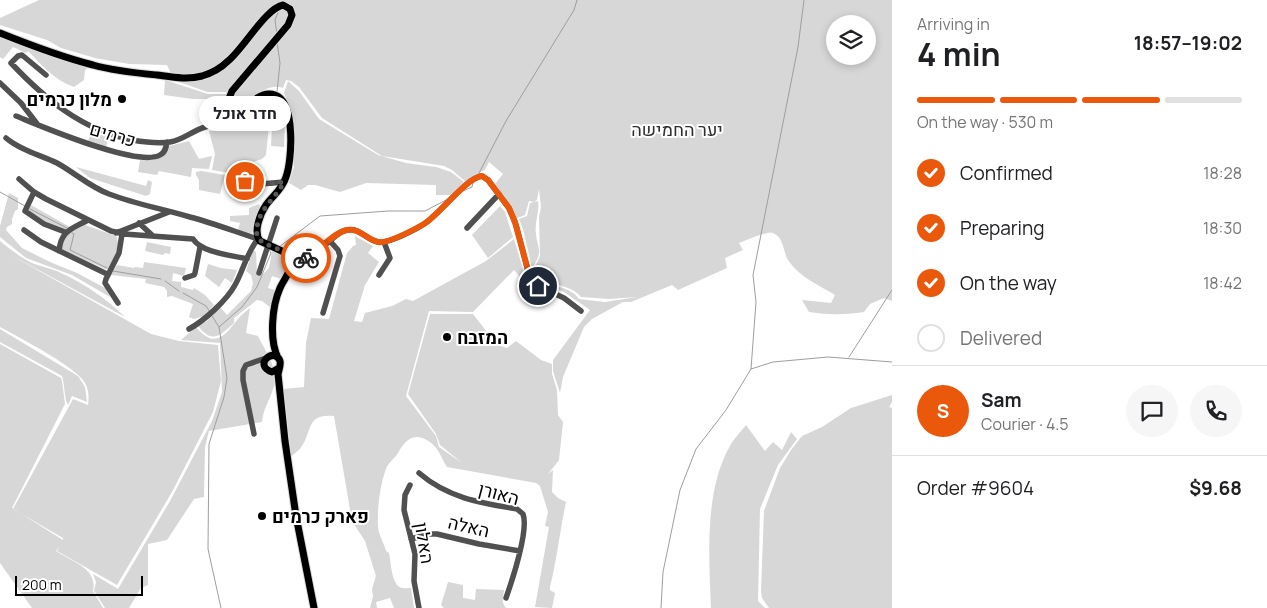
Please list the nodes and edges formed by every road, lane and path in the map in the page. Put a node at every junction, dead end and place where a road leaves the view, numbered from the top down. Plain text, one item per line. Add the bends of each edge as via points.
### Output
1 (0, 32) edge
2 (46, 75) dead end
3 (0, 83) edge
4 (16, 116) dead end
5 (289, 120) junction
6 (38, 125) junction
7 (6, 138) dead end
8 (167, 142) junction
9 (232, 178) dead end
10 (19, 179) dead end
11 (284, 182) junction
12 (34, 192) junction
13 (499, 194) junction
14 (169, 212) junction
15 (276, 218) dead end
16 (88, 220) junction
17 (139, 224) junction
18 (467, 228) dead end
19 (24, 230) dead end
20 (66, 232) junction
21 (119, 233) junction
22 (153, 236) junction
23 (258, 239) junction
24 (330, 241) junction
25 (384, 242) junction
26 (268, 245) junction
27 (200, 247) junction
28 (59, 251) junction
29 (247, 259) junction
30 (291, 262) junction
31 (259, 273) dead end
32 (107, 274) junction
33 (379, 275) dead end
34 (184, 278) dead end
35 (118, 303) dead end
36 (581, 311) dead end
37 (323, 313) dead end
38 (189, 329) dead end
39 (274, 342) junction
40 (268, 357) junction
41 (278, 358) junction
42 (254, 362) junction
43 (279, 368) junction
44 (267, 369) junction
45 (280, 390) junction
46 (254, 434) dead end
47 (419, 473) dead end
48 (410, 485) dead end
49 (412, 539) junction
50 (520, 551) junction
51 (506, 598) dead end
52 (314, 608) edge
53 (419, 608) edge

1 - 5 main road via 94,66 190,78 223,66 272,10 285,5 290,8 289,23 228,101 233,108 239,108 264,94 275,95 284,102
2 - 8 street via 24,56 18,56 11,63 56,105 84,124 125,138 150,143
3 - 6 street via 21,102
4 - 6 street, כרמים
5 - 8 street via 257,119 204,127
5 - 11 main road via 290,160
6 - 8 street, כרמים via 99,147 142,158 160,156
7 - 14 street via 16,146 74,172 91,186 108,194
9 - 11 street via 261,184
10 - 12 street
11 - 23 main road via 264,209 257,231
12 - 16 street
12 - 20 street via 25,211 44,224
13 - 18 street
13 - 25 street via 486,178 476,177 427,222
13 - 36 street via 512,216 532,280
14 - 17 street
14 - 23 street
15 - 26 street
16 - 20 street
16 - 21 street
17 - 21 street
17 - 22 street
19 - 28 street
20 - 28 street
21 - 22 street
21 - 32 street via 119,253
22 - 27 street via 193,239
23 - 26 main road
23 - 29 street
24 - 25 street via 351,230
24 - 30 street via 312,255
24 - 37 street via 340,256
25 - 33 street via 390,258
26 - 30 main road via 286,253
26 - 31 street
27 - 29 street
27 - 34 street via 194,275
28 - 32 street
29 - 38 street via 232,289 204,320
30 - 39 main road via 276,301
32 - 35 street via 106,283
39 - 40 main road
39 - 41 main road
40 - 41 main road
40 - 42 street
40 - 44 main road via 264,362
41 - 43 main road
42 - 44 street
42 - 46 street via 246,365 242,375
43 - 44 main road via 275,371
43 - 45 main road
44 - 45 main road
45 - 52 main road via 296,516
47 - 50 street, האורן via 460,498 522,512 525,522
48 - 49 street, האלון via 404,507
49 - 50 street, האלה via 437,534
49 - 53 street, האלון
50 - 51 street, האורן

